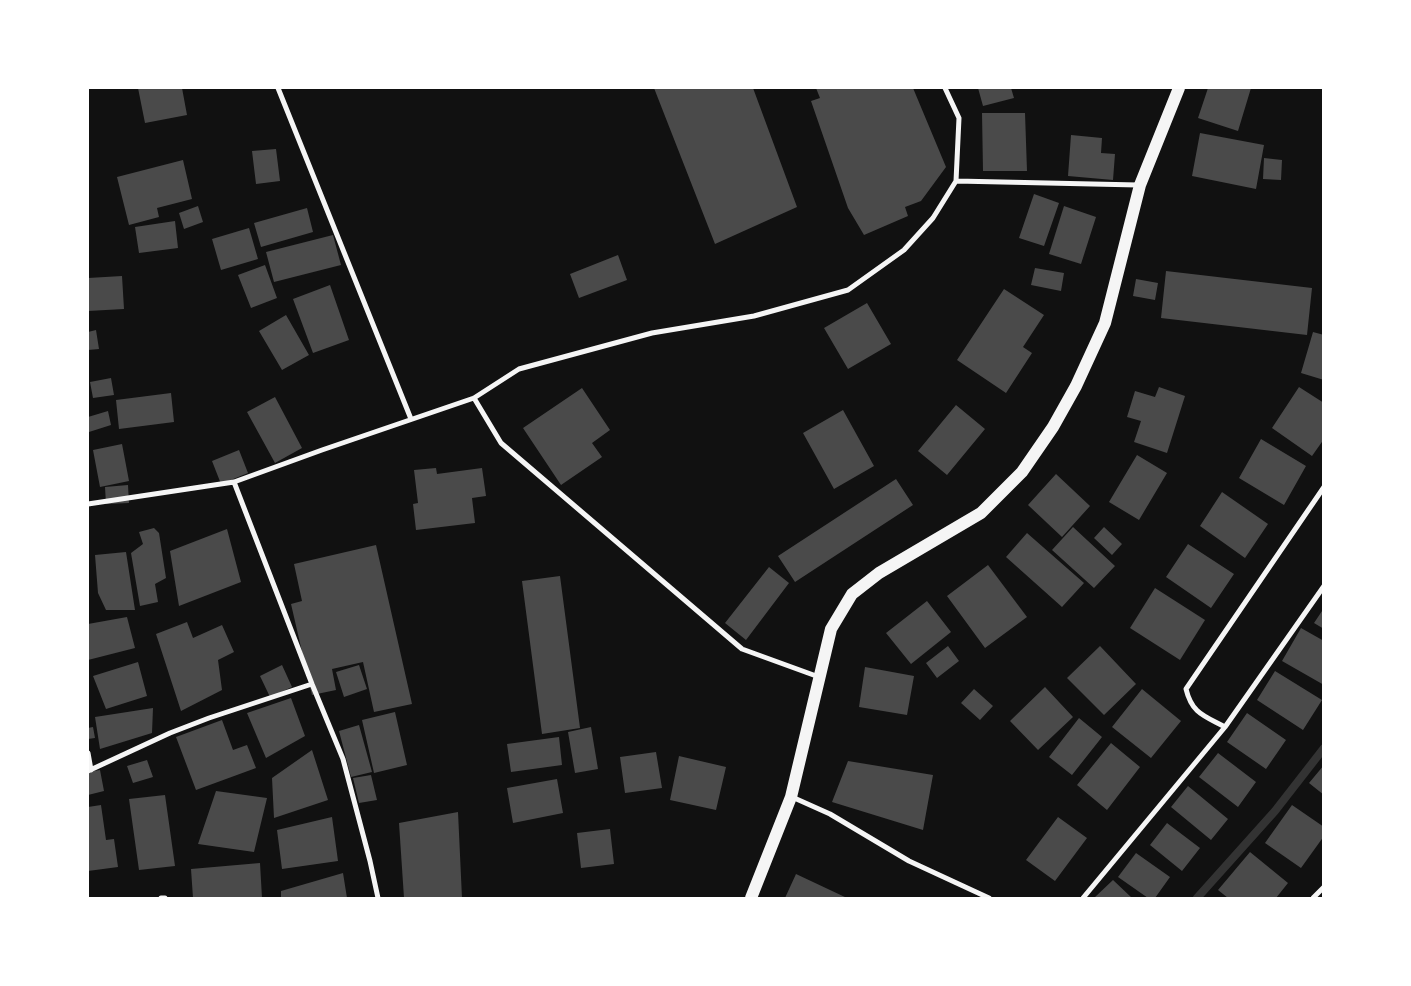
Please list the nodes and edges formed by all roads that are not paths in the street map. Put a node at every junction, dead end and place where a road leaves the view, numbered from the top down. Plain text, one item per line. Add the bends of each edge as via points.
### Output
1 (278, 88) edge
2 (945, 88) edge
3 (1179, 88) edge
4 (956, 181) junction
5 (1140, 185) junction
6 (474, 398) junction
7 (411, 419) junction
8 (234, 482) junction
9 (1324, 487) edge
10 (88, 504) edge
11 (1324, 586) edge
12 (819, 677) junction
13 (312, 684) junction
14 (1225, 727) junction
15 (88, 753) edge
16 (89, 770) edge
17 (791, 797) junction
18 (1324, 887) edge
19 (378, 898) edge
20 (751, 898) edge
21 (989, 898) edge
22 (1083, 898) edge
23 (1313, 898) edge

1 - 7 street
2 - 4 street via 959,118
3 - 5 main road
4 - 5 street
4 - 6 street via 933,218 904,250 848,290 754,316 652,333 520,369
5 - 12 main road via 1105,323 1053,427 1022,472 981,513 879,573 852,594 831,629
6 - 7 street
6 - 12 street via 501,443 742,649
7 - 8 street
8 - 10 street
8 - 13 street
9 - 14 street via 1186,689 1189,702 1198,712
11 - 14 street
12 - 17 main road
13 - 16 street via 170,733
13 - 19 street via 343,759
14 - 22 street
15 - 16 street
17 - 20 main road
17 - 21 street via 830,814 909,862
18 - 23 street

